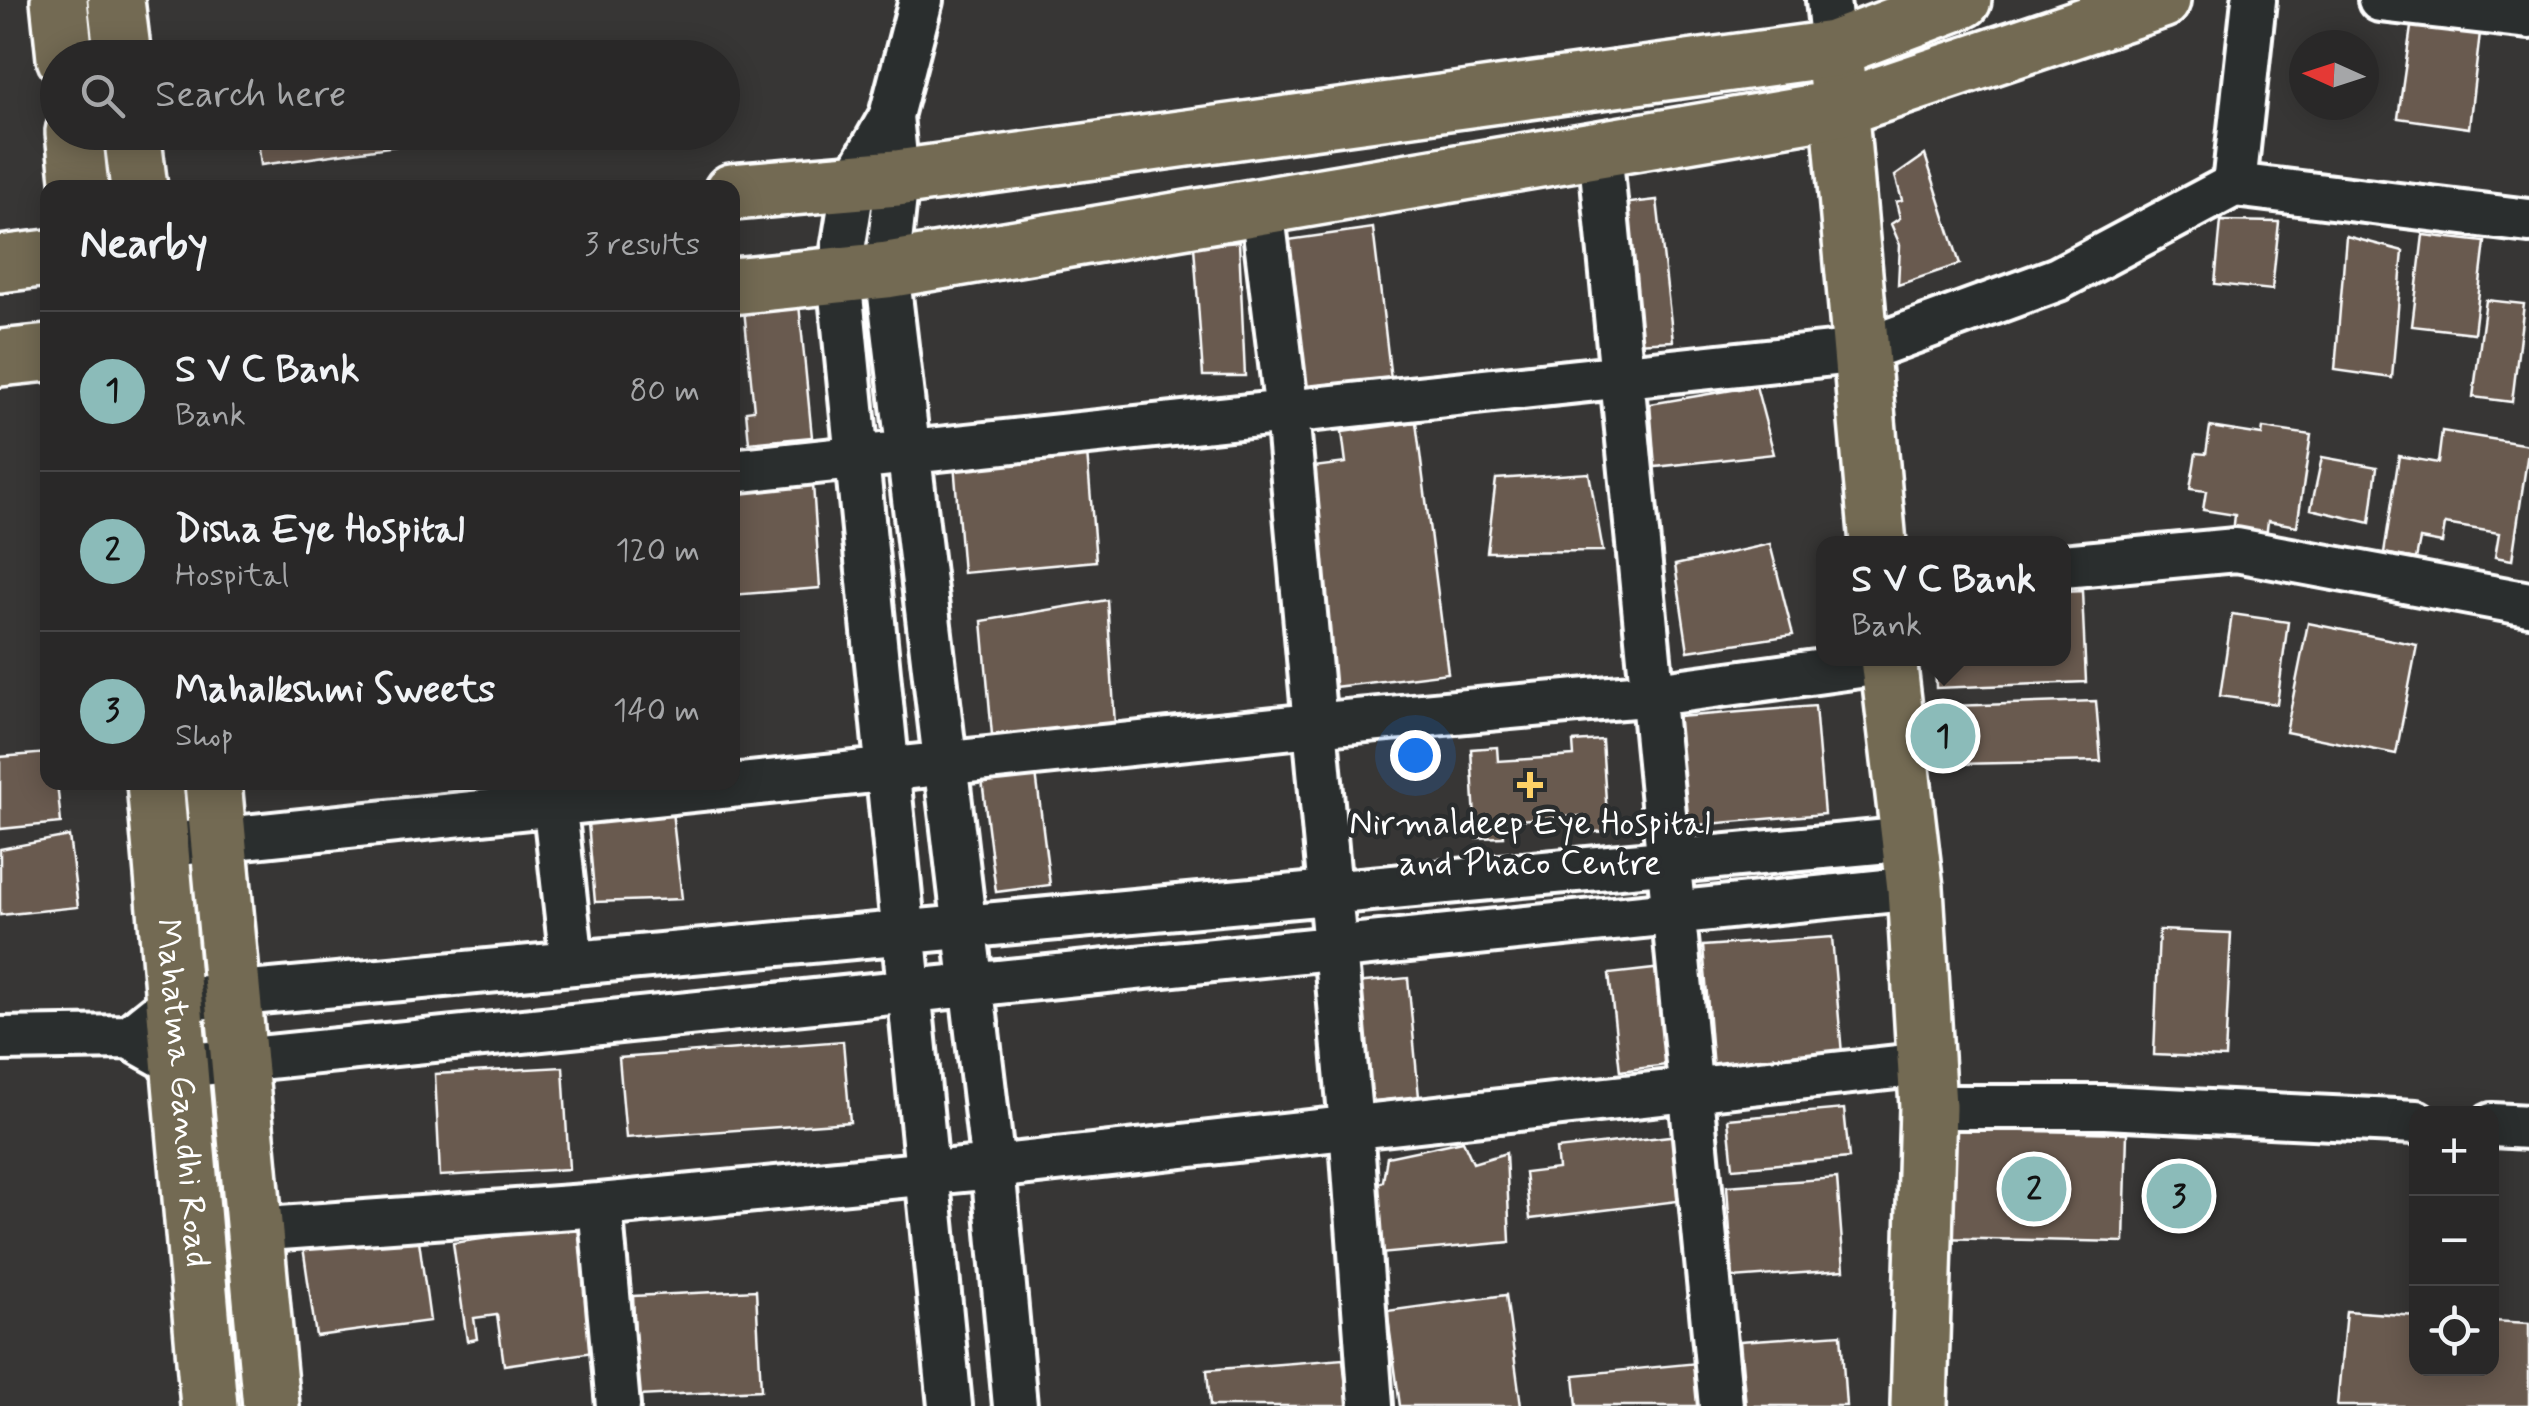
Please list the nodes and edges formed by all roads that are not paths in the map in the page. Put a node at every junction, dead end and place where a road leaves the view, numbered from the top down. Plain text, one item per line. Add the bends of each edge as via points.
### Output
1 (59, 0) edge
2 (116, 0) edge
3 (921, 0) edge
4 (1963, 0) edge
5 (2162, 0) edge
6 (2254, 0) edge
7 (2380, 0) edge
8 (2529, 17) edge
9 (1831, 24) edge
10 (64, 40) edge
11 (121, 40) edge
12 (1840, 108) junction
13 (1600, 149) junction
14 (76, 150) edge
15 (134, 150) edge
16 (875, 179) junction
17 (79, 180) edge
18 (138, 180) edge
19 (2234, 185) junction
20 (740, 191) edge
21 (1262, 207) junction
22 (2529, 222) edge
23 (40, 259) edge
24 (0, 264) edge
25 (863, 273) junction
26 (740, 285) edge
27 (1861, 351) junction
28 (40, 355) edge
29 (0, 358) edge
30 (1618, 375) junction
31 (1286, 413) junction
32 (908, 453) junction
33 (856, 459) junction
34 (740, 471) edge
35 (1877, 536) edge
36 (2071, 565) edge
37 (2529, 604) edge
38 (1848, 666) edge
39 (1890, 666) edge
40 (1656, 694) junction
41 (1312, 724) junction
42 (946, 763) junction
43 (887, 769) junction
44 (740, 780) edge
45 (156, 790) edge
46 (214, 790) edge
47 (606, 790) edge
48 (553, 794) edge
49 (219, 840) junction
50 (162, 846) junction
51 (1668, 862) junction
52 (1912, 864) junction
53 (1326, 893) junction
54 (1672, 913) junction
55 (964, 924) junction
56 (903, 930) junction
57 (1331, 948) junction
58 (572, 962) junction
59 (972, 987) junction
60 (909, 993) junction
61 (230, 994) junction
62 (175, 1000) junction
63 (129, 1036) junction
64 (0, 1039) edge
65 (236, 1060) junction
66 (181, 1066) junction
67 (1926, 1085) junction
68 (1689, 1091) junction
69 (2409, 1122) edge
70 (1351, 1126) junction
71 (2499, 1126) edge
72 (2529, 1127) edge
73 (993, 1167) junction
74 (927, 1173) junction
75 (600, 1204) junction
76 (252, 1230) junction
77 (210, 1406) edge
78 (271, 1406) edge
79 (618, 1406) edge
80 (950, 1406) edge
81 (1015, 1406) edge
82 (1371, 1406) edge
83 (1721, 1406) edge
84 (1918, 1406) edge

1 - 10 main road
2 - 11 main road
3 - 16 street
4 - 9 main road
5 - 12 main road
6 - 19 street
7 - 8 street
9 - 12 main road
9 - 16 main road
12 - 13 main road
12 - 27 main road
13 - 21 main road
13 - 30 street
14 - 17 main road
15 - 18 main road
16 - 20 main road
16 - 25 street
19 - 22 street
19 - 27 street via 2058,279
21 - 25 main road
21 - 31 street
23 - 24 main road
25 - 26 main road
25 - 32 street
25 - 33 street
27 - 30 street
27 - 35 main road
28 - 29 main road
30 - 31 street
30 - 40 street
31 - 32 street
31 - 41 street
32 - 33 street
32 - 42 street
33 - 34 street
33 - 43 street
36 - 37 street via 2236,550
38 - 40 street
39 - 52 main road
40 - 41 street
40 - 51 street
41 - 42 street
41 - 53 street
42 - 43 street
42 - 55 street
43 - 44 street
43 - 56 street
45 - 50 main road, Mahatma Gandhi Road
46 - 49 main road
47 - 48 street
48 - 49 street
48 - 58 street
49 - 50 street
49 - 61 main road
50 - 62 main road, Mahatma Gandhi Road
51 - 52 street
51 - 53 street
51 - 54 street
52 - 54 street
52 - 67 main road
53 - 55 street
53 - 57 street
54 - 57 street
54 - 68 street
55 - 56 street
55 - 59 street
56 - 58 street
56 - 60 street
57 - 59 street
57 - 70 street
58 - 61 street
59 - 60 street
59 - 73 street
60 - 65 street
60 - 74 street
61 - 62 street
61 - 65 main road
62 - 63 street
62 - 66 main road, Mahatma Gandhi Road
63 - 64 street
63 - 66 street
65 - 66 street
65 - 76 main road
66 - 77 main road, Mahatma Gandhi Road
67 - 68 street
67 - 69 street via 2105,1106
67 - 84 main road
68 - 70 street
68 - 83 street
70 - 73 street
70 - 82 street
71 - 72 street
73 - 74 street
73 - 81 street
74 - 75 street
74 - 80 street
75 - 76 street
75 - 79 street
76 - 78 main road

